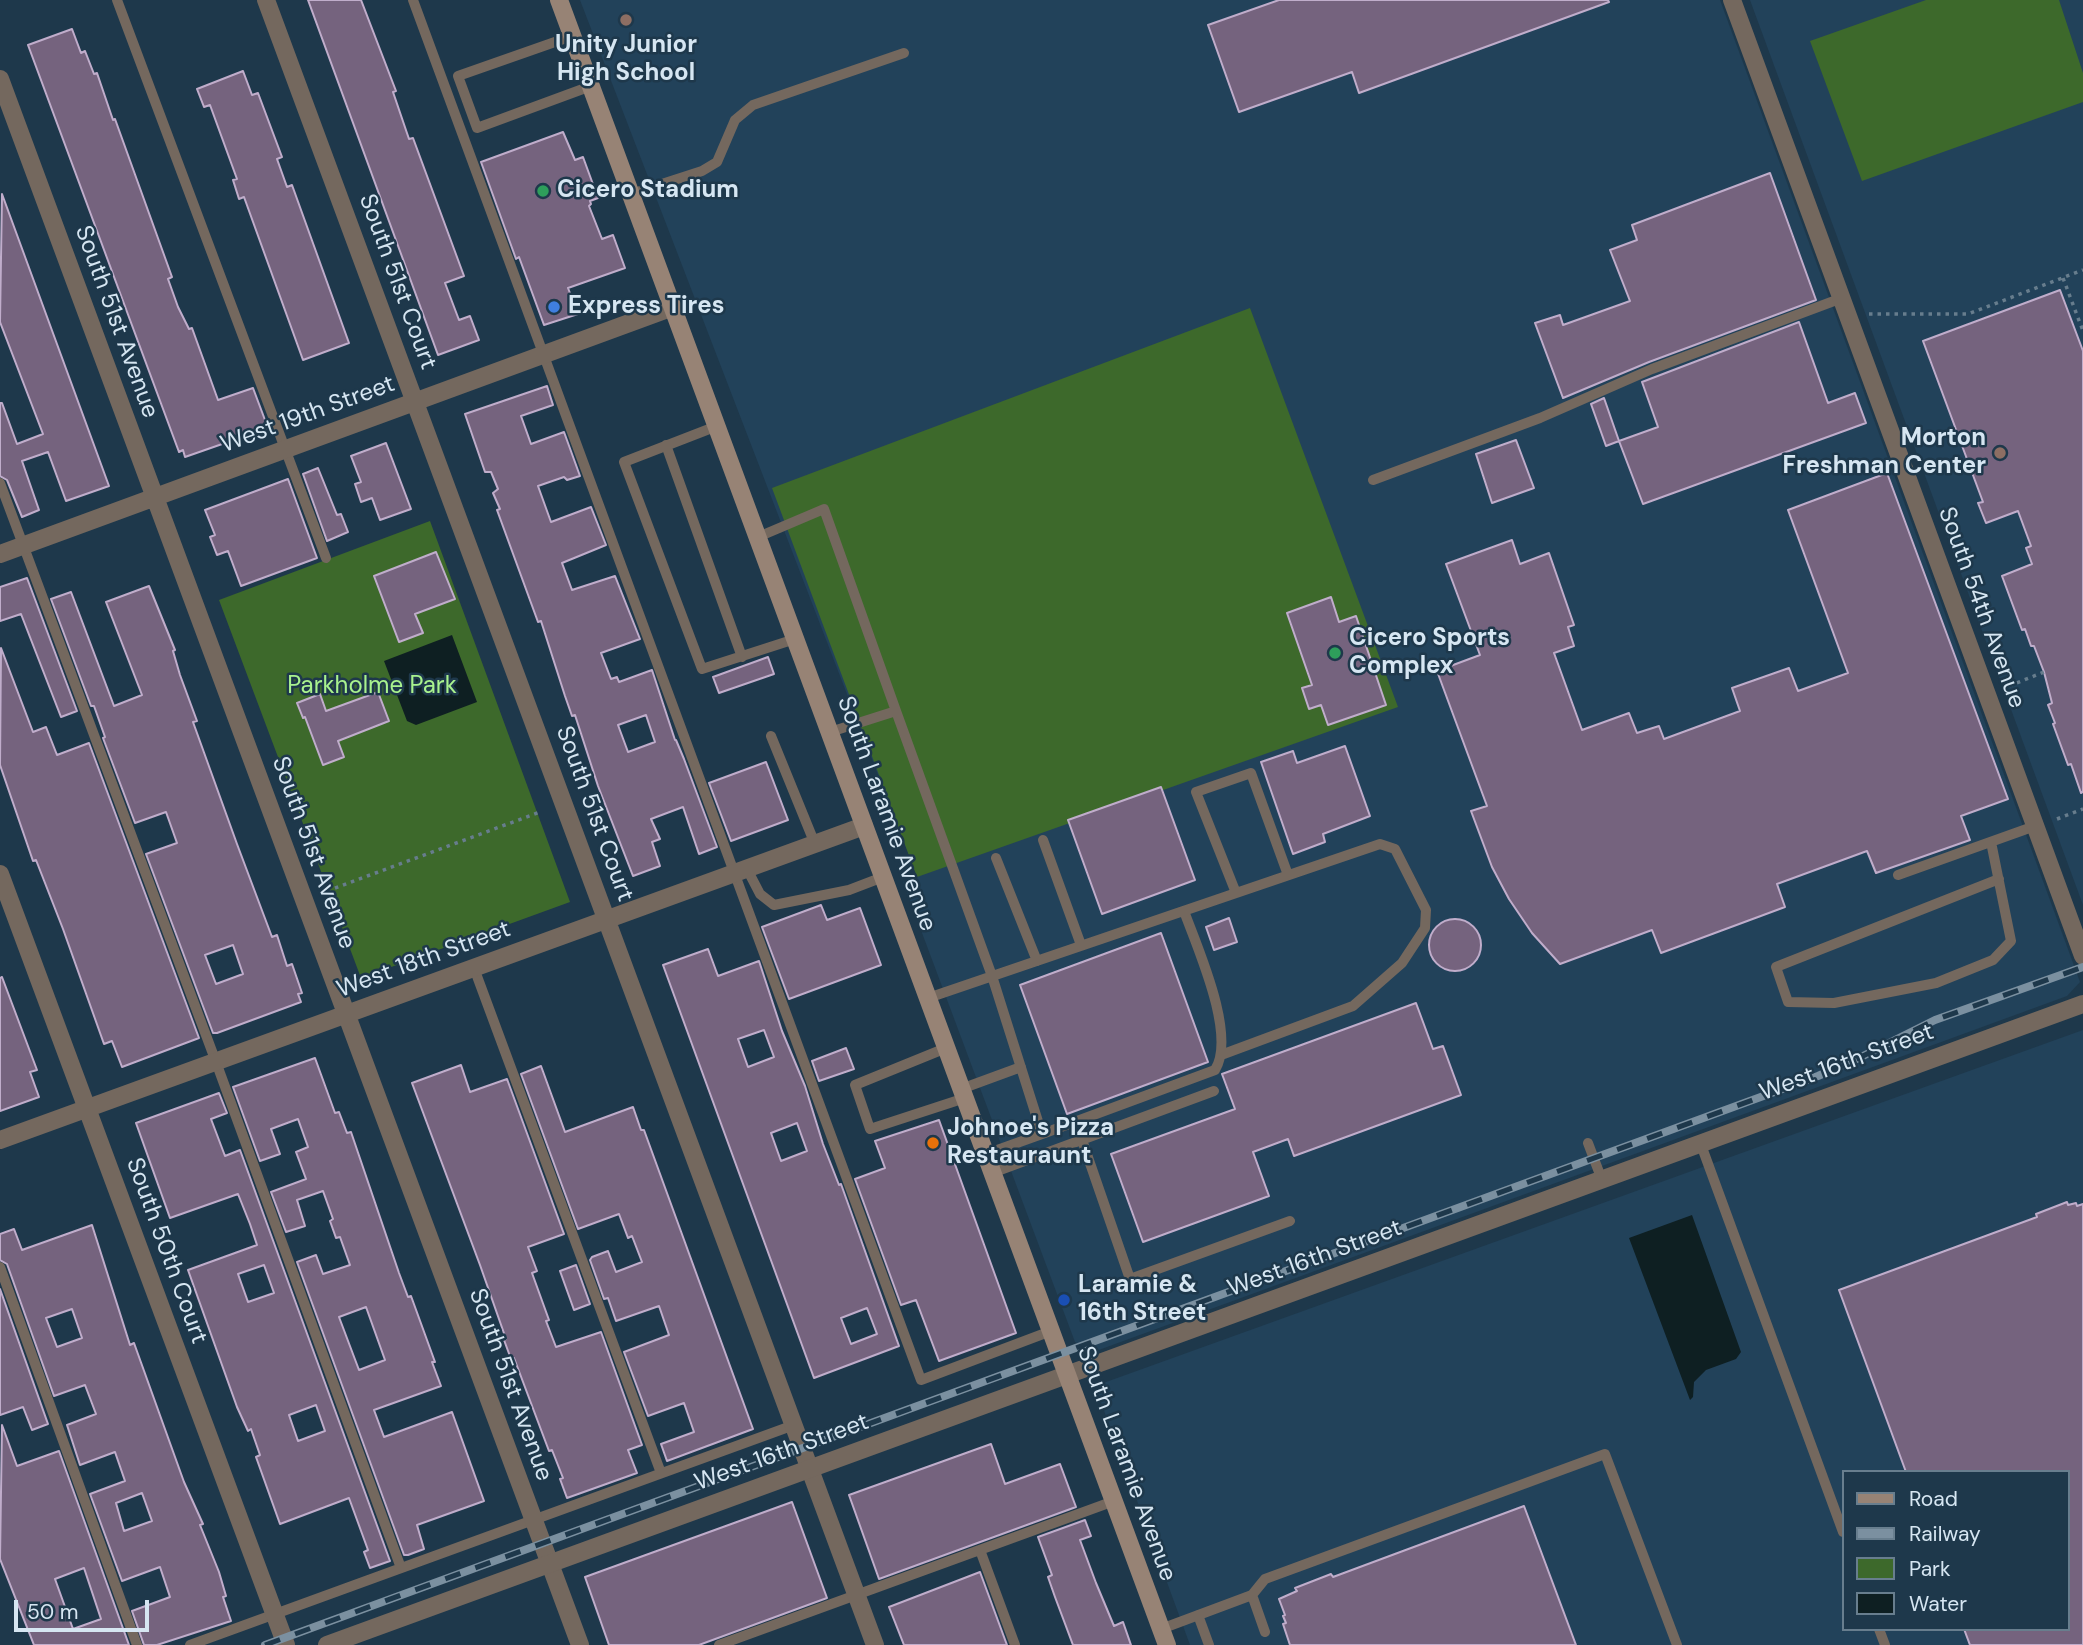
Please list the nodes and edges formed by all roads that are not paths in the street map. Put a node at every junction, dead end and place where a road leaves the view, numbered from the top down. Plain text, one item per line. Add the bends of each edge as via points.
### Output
1 (117, 0) edge
2 (266, 0) edge
3 (413, 0) edge
4 (559, 0) edge
5 (1732, 0) edge
6 (572, 36) junction
7 (904, 53) dead end
8 (0, 79) edge
9 (591, 86) junction
10 (631, 194) junction
11 (1842, 298) junction
12 (673, 307) junction
13 (544, 355) junction
14 (415, 402) junction
15 (717, 426) junction
16 (666, 446) junction
17 (285, 449) junction
18 (1373, 480) dead end
19 (0, 483) edge
20 (155, 497) junction
21 (758, 537) junction
22 (23, 545) junction
23 (0, 554) edge
24 (326, 558) dead end
25 (795, 639) junction
26 (742, 657) junction
27 (896, 711) junction
28 (830, 732) junction
29 (771, 736) dead end
30 (864, 826) junction
31 (2035, 826) junction
32 (1043, 840) dead end
33 (1991, 842) junction
34 (815, 844) junction
35 (996, 858) dead end
36 (741, 871) junction
37 (0, 874) edge
38 (1288, 875) junction
39 (1898, 875) dead end
40 (883, 877) junction
41 (1999, 879) junction
42 (1236, 893) junction
43 (1184, 911) junction
44 (607, 920) junction
45 (1082, 946) junction
46 (2083, 956) edge
47 (1037, 961) junction
48 (474, 968) junction
49 (992, 976) junction
50 (928, 998) junction
51 (2083, 1004) edge
52 (347, 1014) junction
53 (946, 1048) junction
54 (1221, 1055) junction
55 (216, 1062) junction
56 (1021, 1068) junction
57 (1214, 1091) dead end
58 (963, 1093) junction
59 (87, 1109) junction
60 (1042, 1134) junction
61 (0, 1140) edge
62 (1082, 1140) junction
63 (1700, 1142) junction
64 (1588, 1143) dead end
65 (985, 1154) junction
66 (992, 1173) junction
67 (1602, 1180) junction
68 (1290, 1221) dead end
69 (0, 1267) edge
70 (1051, 1331) junction
71 (1067, 1375) junction
72 (794, 1424) junction
73 (810, 1469) junction
74 (661, 1473) junction
75 (1114, 1501) junction
76 (534, 1519) junction
77 (1842, 1529) edge
78 (980, 1550) junction
79 (550, 1564) junction
80 (401, 1568) junction
81 (856, 1595) junction
82 (1252, 1595) junction
83 (275, 1614) junction
84 (1198, 1615) junction
85 (1265, 1632) dead end
86 (1164, 1637) edge
87 (724, 1644) edge
88 (137, 1645) edge
89 (190, 1645) edge
90 (286, 1645) edge
91 (327, 1645) edge
92 (580, 1645) edge
93 (875, 1645) edge
94 (1015, 1645) edge
95 (1209, 1645) edge
96 (1677, 1645) edge

1 - 17 lane
2 - 14 street, South 51st Court
3 - 13 lane
4 - 6 main road, South Laramie Avenue
5 - 11 street, South 54th Avenue
6 - 9 main road, South Laramie Avenue
6 - 9 lane via 458,76 472,115 477,128
7 - 10 lane via 753,105 735,120 717,162
8 - 20 street, South 51st Avenue
9 - 10 main road, South Laramie Avenue
10 - 12 main road, South Laramie Avenue
11 - 18 lane
11 - 31 street, South 54th Avenue
12 - 13 street, West 19th Street
12 - 15 main road, South Laramie Avenue
13 - 14 street, West 19th Street
13 - 36 lane
14 - 17 street, West 19th Street
14 - 44 street, South 51st Court
15 - 16 lane
15 - 21 main road, South Laramie Avenue
16 - 26 lane
16 - 26 lane via 624,462 702,669
17 - 20 street, West 19th Street
17 - 24 lane
19 - 22 lane
20 - 22 street, West 19th Street
20 - 52 street, South 51st Avenue
21 - 25 main road, South Laramie Avenue
21 - 27 lane via 824,509
22 - 23 street, West 19th Street
22 - 55 lane
25 - 26 lane
25 - 28 main road, South Laramie Avenue
27 - 28 lane
27 - 49 lane
28 - 30 main road, South Laramie Avenue
29 - 34 lane
30 - 34 street, West 18th Street
30 - 40 main road, South Laramie Avenue
31 - 33 lane
31 - 46 street, South 54th Avenue
32 - 45 lane
33 - 39 lane
33 - 41 lane
34 - 36 street, West 18th Street
35 - 47 lane
36 - 40 lane via 774,905
36 - 44 street, West 18th Street
36 - 70 lane via 920,1380
37 - 59 street, South 50th Court
38 - 42 lane
38 - 42 lane via 1251,773 1196,792
38 - 54 lane via 1380,844 1395,849 1426,910 1425,928 1402,962 1353,1006
40 - 50 main road, South Laramie Avenue
41 - 41 lane via 1776,967 1788,1002 1833,1003 1936,983 1993,960 2011,941
42 - 43 lane
43 - 45 lane
43 - 54 lane via 1210,982 1220,1024
44 - 48 street, West 18th Street
44 - 72 street, South 51st Court
45 - 47 lane
47 - 49 lane
48 - 52 street, West 18th Street
48 - 74 lane
49 - 50 lane
49 - 56 lane
50 - 53 main road, South Laramie Avenue
51 - 63 street, West 16th Street
52 - 55 street, West 18th Street
52 - 76 street, South 51st Avenue
53 - 58 main road, South Laramie Avenue
53 - 58 lane via 855,1085 870,1129
54 - 60 lane via 1215,1070
55 - 59 street, West 18th Street
55 - 80 lane
56 - 58 lane
56 - 60 lane
57 - 62 lane
58 - 65 main road, South Laramie Avenue
59 - 61 street, West 18th Street
59 - 83 street, South 50th Court
60 - 65 lane
62 - 66 lane
62 - 68 lane via 1130,1279
63 - 67 street, West 16th Street
63 - 77 lane
64 - 67 lane
65 - 66 main road, South Laramie Avenue
66 - 70 main road, South Laramie Avenue
67 - 71 street, West 16th Street
69 - 88 lane
70 - 71 main road, South Laramie Avenue
71 - 73 street, West 16th Street
71 - 75 main road, South Laramie Avenue
72 - 73 street, South 51st Court
72 - 74 lane
73 - 79 street, West 16th Street
73 - 81 street, South 51st Court
74 - 76 lane
75 - 78 lane
75 - 86 main road, South Laramie Avenue
76 - 79 street, South 51st Avenue
76 - 80 lane
78 - 81 lane
78 - 94 lane
79 - 91 street, West 16th Street
79 - 92 street, South 51st Avenue
80 - 83 lane
81 - 87 lane
81 - 93 street, South 51st Court
82 - 84 lane
82 - 85 lane
82 - 96 lane via 1265,1579 1605,1454
83 - 89 lane
83 - 90 street, South 50th Court
84 - 86 lane
84 - 95 lane

